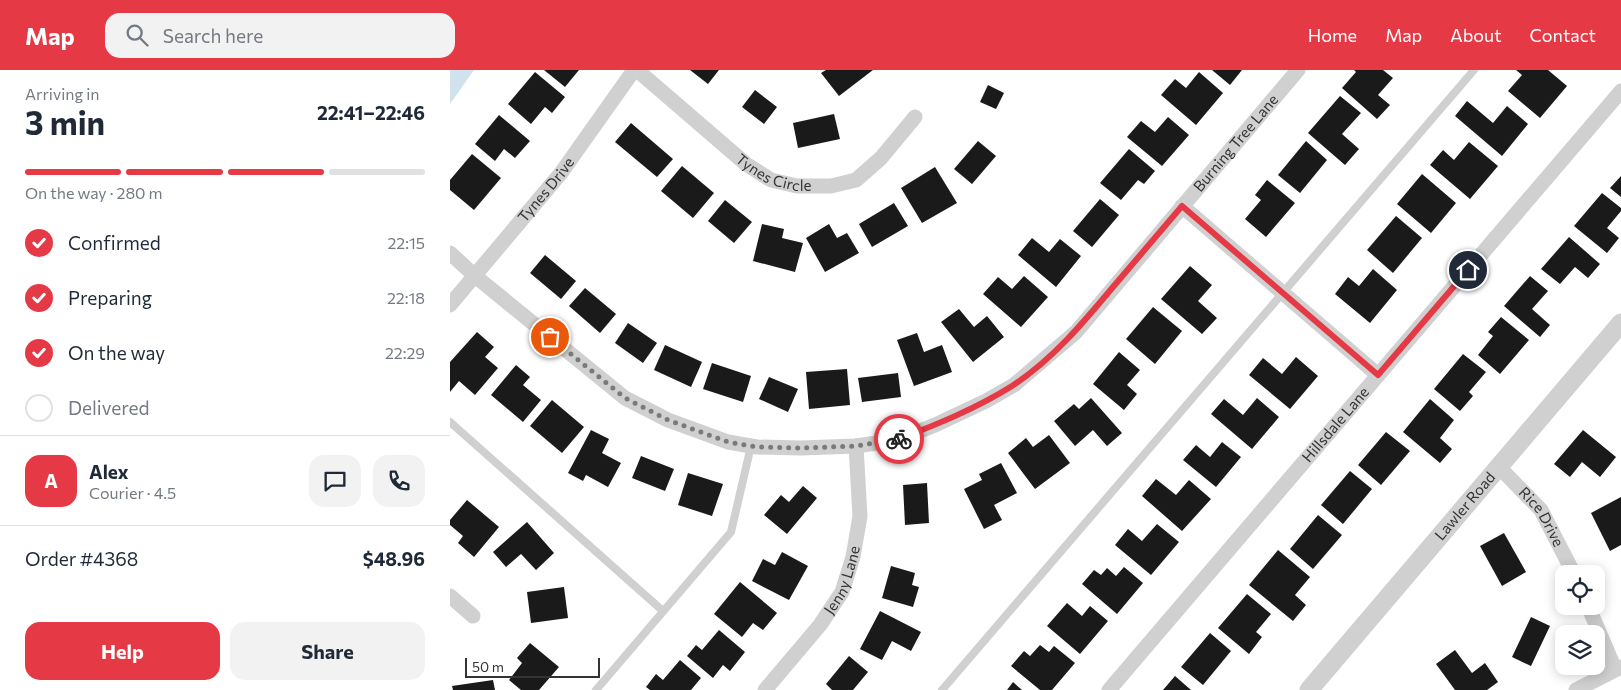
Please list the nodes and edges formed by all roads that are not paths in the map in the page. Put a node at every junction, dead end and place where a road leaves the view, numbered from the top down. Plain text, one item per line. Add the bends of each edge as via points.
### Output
1 (635, 70) edge
2 (1298, 70) edge
3 (1474, 70) edge
4 (1621, 91) edge
5 (915, 116) dead end
6 (1182, 206) junction
7 (450, 253) edge
8 (475, 276) junction
9 (1284, 294) junction
10 (450, 305) edge
11 (1621, 323) edge
12 (1378, 375) junction
13 (450, 422) edge
14 (751, 446) junction
15 (856, 446) junction
16 (1499, 467) junction
17 (1569, 565) edge
18 (450, 596) edge
19 (663, 611) junction
20 (1592, 615) edge
21 (473, 616) dead end
22 (1618, 668) edge
23 (596, 690) edge
24 (765, 690) edge
25 (942, 690) edge
26 (1109, 690) edge
27 (1309, 690) edge
28 (1576, 690) edge

1 - 5 street, Tynes Circle via 746,164 772,180 797,186 831,186 856,180 881,158
1 - 8 street, Tynes Drive via 560,173
2 - 6 street, Burning Tree Lane
3 - 9 lane
4 - 12 street, Hillsdale Lane
6 - 9 street
6 - 15 street, Burning Tree Lane via 1076,332 1014,385 935,426 897,440
7 - 8 street, Burning Tree Lane
8 - 10 street, Tynes Drive
8 - 14 street, Burning Tree Lane via 625,398 668,420 728,442
9 - 12 street
9 - 25 lane
11 - 16 street, Lawler Road
12 - 26 street, Hillsdale Lane
13 - 19 lane
14 - 15 street, Burning Tree Lane
14 - 19 lane via 731,532
15 - 24 street, Jenny Lane via 860,516 842,592 820,625
16 - 17 street, Rice Drive via 1541,510
16 - 27 street, Lawler Road
18 - 21 street
19 - 23 lane
20 - 22 street
22 - 28 street

